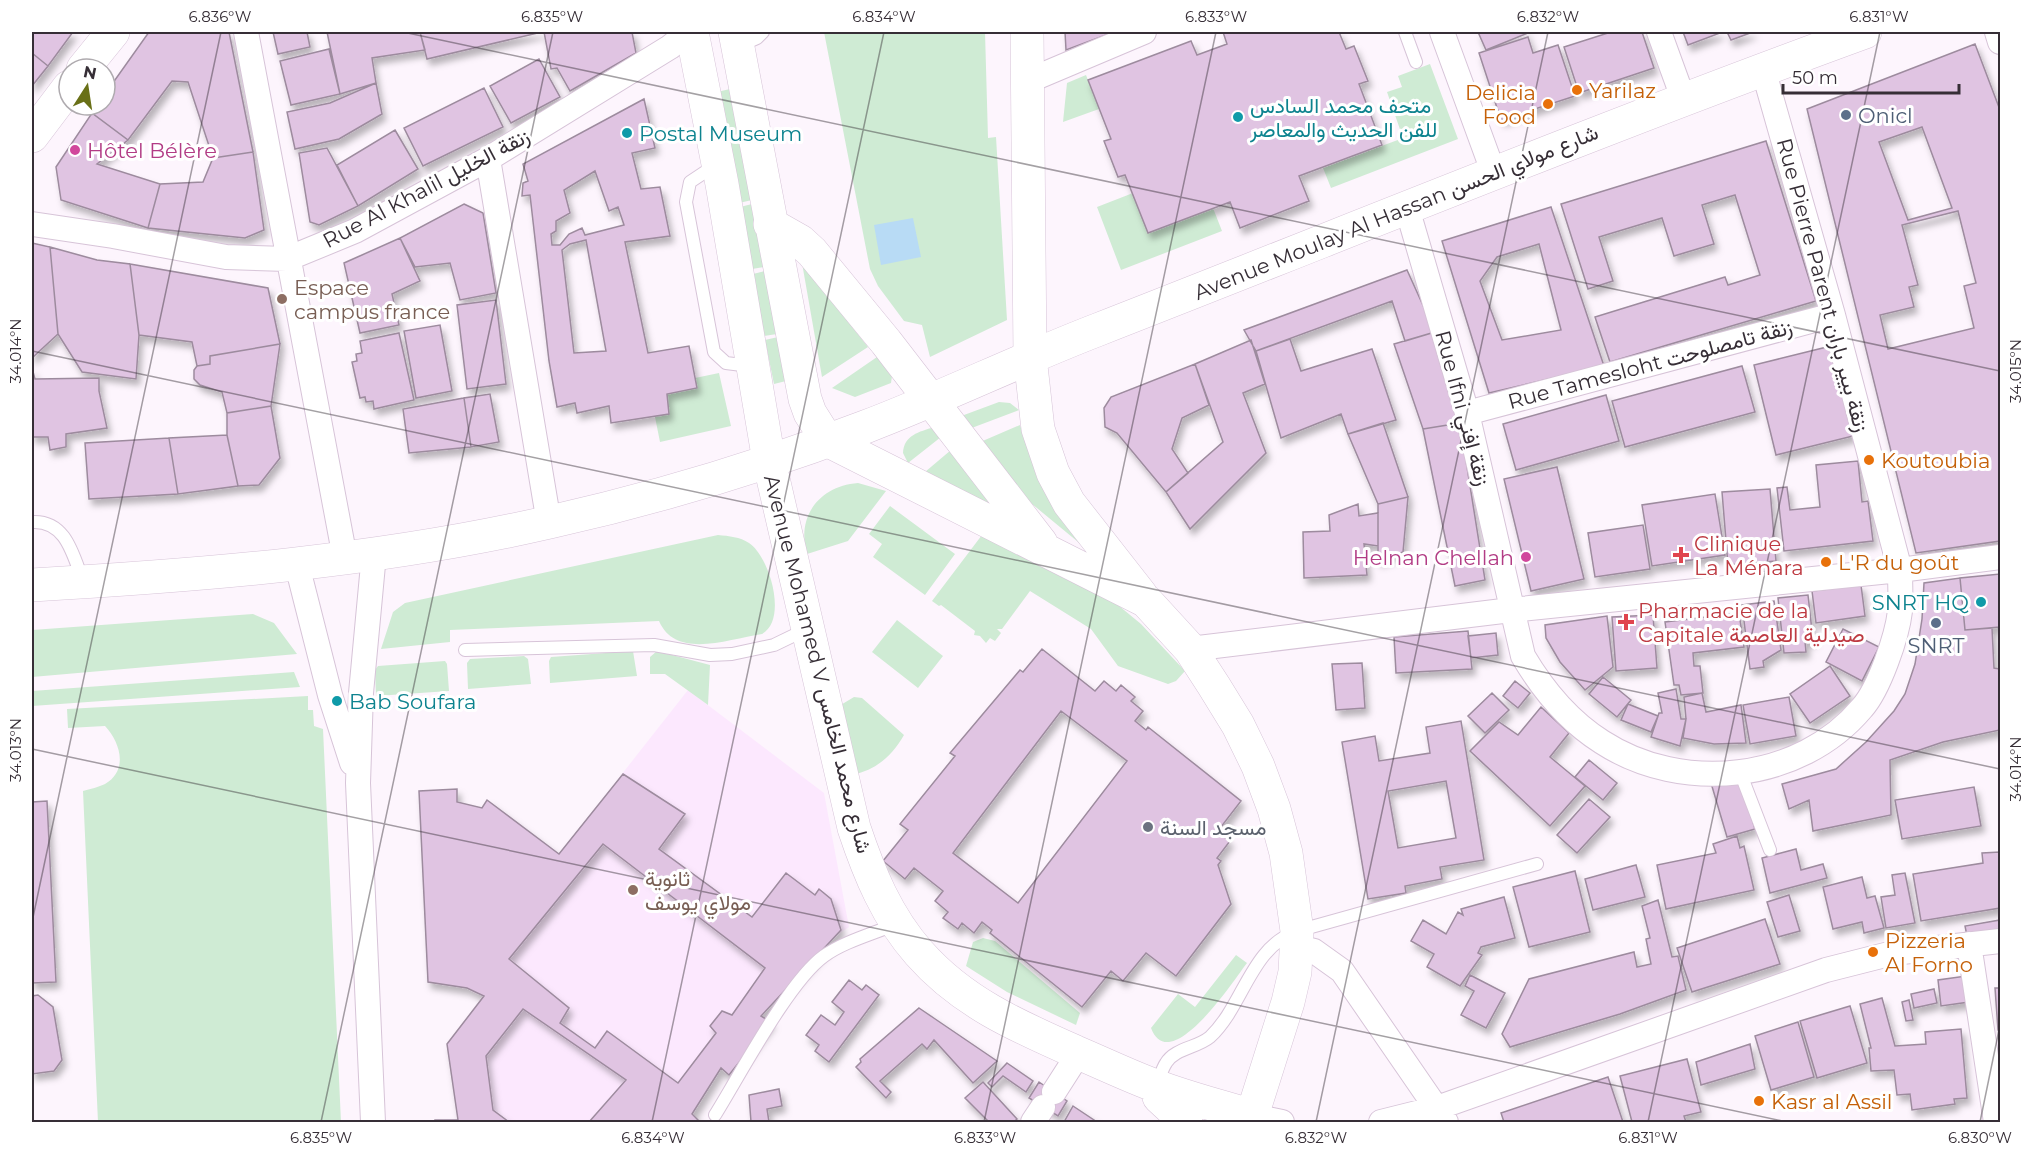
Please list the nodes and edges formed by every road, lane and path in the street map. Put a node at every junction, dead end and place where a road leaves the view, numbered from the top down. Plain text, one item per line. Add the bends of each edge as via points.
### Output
1 (113, 32) edge
2 (246, 32) edge
3 (691, 32) edge
4 (1027, 32) edge
5 (1144, 32) edge
6 (1405, 32) edge
7 (1442, 32) edge
8 (1659, 32) edge
9 (1865, 32) edge
10 (1997, 32) edge
11 (746, 37) edge
12 (2001, 42) edge
13 (93, 57) edge
14 (1416, 62) dead end
15 (1763, 69) junction
16 (1028, 81) junction
17 (1683, 98) junction
18 (57, 103) edge
19 (32, 136) edge
20 (488, 159) junction
21 (1494, 174) junction
22 (1407, 208) junction
23 (32, 224) edge
24 (770, 224) junction
25 (287, 259) junction
26 (1833, 315) junction
27 (1030, 357) junction
28 (930, 400) junction
29 (1467, 413) junction
30 (827, 440) junction
31 (768, 461) junction
32 (32, 522) edge
33 (549, 523) junction
34 (1045, 550) junction
35 (360, 556) junction
36 (2001, 557) edge
37 (297, 565) junction
38 (1900, 570) junction
39 (84, 582) junction
40 (32, 585) edge
41 (1146, 601) junction
42 (1511, 610) junction
43 (809, 628) junction
44 (1190, 649) junction
45 (465, 650) dead end
46 (1740, 772) junction
47 (358, 783) junction
48 (1770, 850) dead end
49 (1537, 864) dead end
50 (896, 924) junction
51 (1297, 939) junction
52 (2001, 941) edge
53 (1970, 944) junction
54 (1079, 1053) junction
55 (1156, 1086) junction
56 (1044, 1107) edge
57 (715, 1115) dead end
58 (1441, 1115) edge
59 (1261, 1120) edge
60 (373, 1122) edge
61 (1186, 1122) edge
62 (1382, 1122) edge
63 (1996, 1122) edge

1 - 13 main road
2 - 25 street
3 - 20 street, Rue Al Khalil زنقة الخليل
3 - 31 main road, Avenue Mohamed V شارع محمد الخامس via 718,164
4 - 16 main road
5 - 16 street
6 - 14 lane
7 - 21 street
8 - 17 street
9 - 15 main road, Avenue Moulay Al Hassan شارع مولاي الحسن
10 - 12 street
11 - 24 main road
15 - 17 main road, Avenue Moulay Al Hassan شارع مولاي الحسن
15 - 26 street, Rue Pierre Parent زنقة بيير باران
16 - 27 main road
17 - 21 main road, Avenue Moulay Al Hassan شارع مولاي الحسن
18 - 19 main road
20 - 25 street, Rue Al Khalil زنقة الخليل via 355,231
20 - 33 street
21 - 22 main road, Avenue Moulay Al Hassan شارع مولاي الحسن
22 - 27 main road, Avenue Moulay Al Hassan شارع مولاي الحسن
22 - 29 street, Rue Ifni زنقة إفني
23 - 25 street, Rue Al Khalil زنقة الخليل via 226,257
24 - 28 main road, Avenue Mohamed V شارع محمد الخامس via 800,240 812,252
24 - 30 main road via 805,399
25 - 35 street
26 - 29 street, Rue Tamesloht زنقة تامصلوحت
26 - 38 street, Rue Pierre Parent زنقة بيير باران
27 - 28 main road, Avenue Moulay Al Hassan شارع مولاي الحسن
27 - 41 main road via 1038,429 1053,473 1070,503
28 - 30 main road, Avenue Moulay Al Hassan شارع مولاي الحسن
28 - 34 main road, Avenue Mohamed V شارع محمد الخامس
29 - 42 street, Rue Ifni زنقة إفني
30 - 31 main road, Avenue Moulay Al Hassan شارع مولاي الحسن
30 - 34 main road, Avenue Mohamed V شارع محمد الخامس
31 - 33 main road, Avenue Moulay Al Hassan شارع مولاي الحسن
31 - 43 main road, Avenue Mohamed V شارع محمد الخامس
32 - 39 lane via 42,522 63,532
33 - 35 main road, Avenue Moulay Al Hassan شارع مولاي الحسن
34 - 41 main road, Avenue Mohamed V شارع محمد الخامس
35 - 37 main road, Avenue Moulay Al Hassan شارع مولاي الحسن
35 - 47 street
36 - 38 street
37 - 39 main road, Avenue Moulay Al Hassan شارع مولاي الحسن
37 - 47 street
38 - 42 street
38 - 46 street, Rue Pierre Parent زنقة بيير باران via 1896,631 1864,707 1832,739 1807,753
39 - 40 main road, Avenue Moulay Al Hassan شارع مولاي الحسن
41 - 44 main road, Avenue Mohamed V شارع محمد الخامس
42 - 44 street
42 - 46 street, Rue Ifni زنقة إفني via 1523,656 1539,683 1574,721 1602,743 1641,762 1678,773
43 - 45 lane via 774,645 732,654 710,655 654,645
43 - 50 main road, Avenue Mohamed V شارع محمد الخامس via 854,828 871,878
44 - 51 main road, Avenue Mohamed V شارع محمد الخامس via 1238,725 1258,766 1286,853
46 - 48 lane
47 - 60 street
49 - 51 lane
50 - 54 main road, Avenue Mohamed V شارع محمد الخامس via 924,959 972,1001
50 - 57 lane via 832,951 809,971
51 - 55 lane via 1280,939 1266,951 1217,1028 1203,1042 1170,1058
51 - 58 street via 1342,971
51 - 59 main road, Avenue Mohamed V شارع محمد الخامس via 1288,1002
52 - 53 street
53 - 58 street via 1893,953 1826,970
53 - 63 street
54 - 55 main road, Avenue Mohamed V شارع محمد الخامس
54 - 56 street
55 - 59 main road, Avenue Mohamed V شارع محمد الخامس
55 - 61 main road via 1159,1097
58 - 62 street

